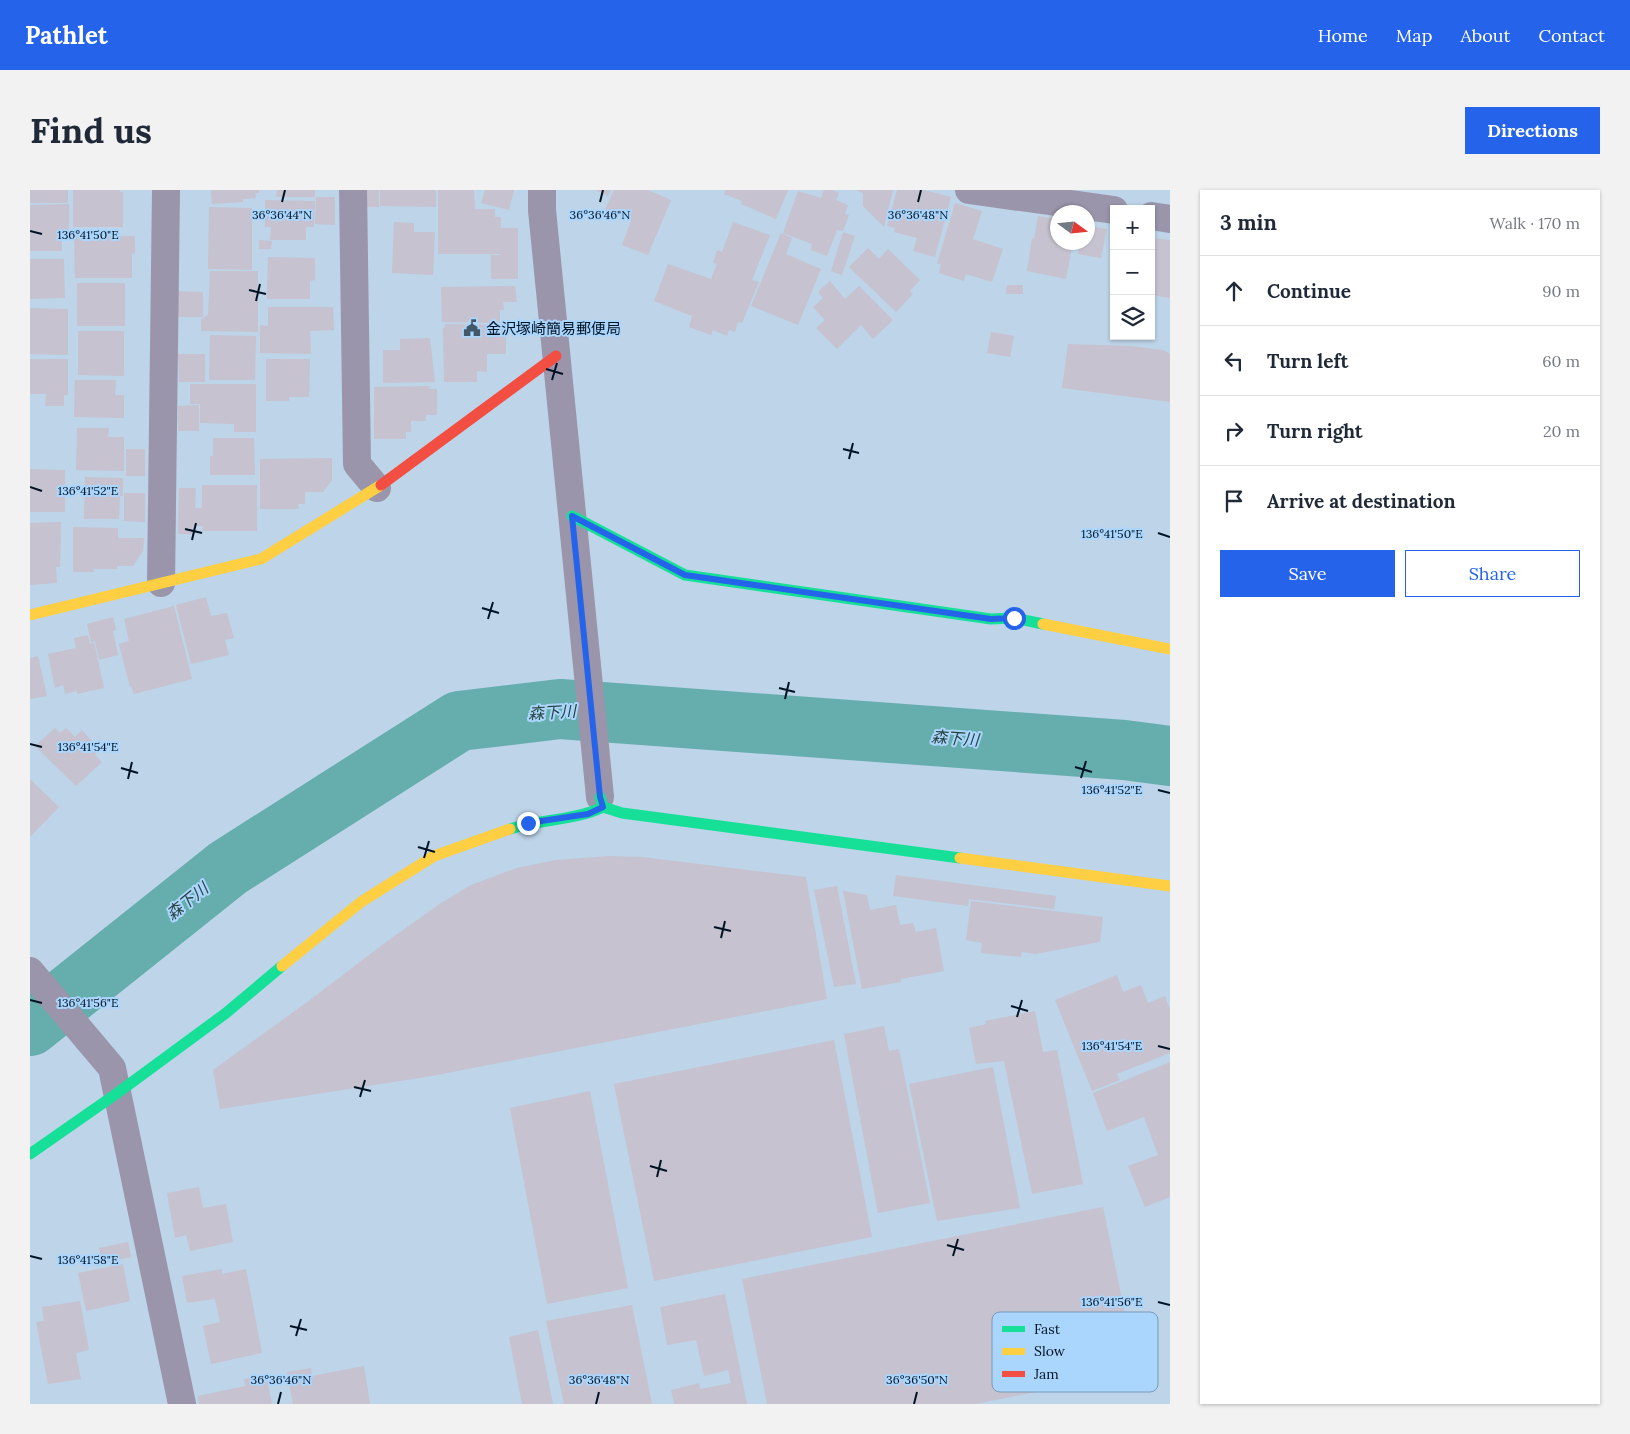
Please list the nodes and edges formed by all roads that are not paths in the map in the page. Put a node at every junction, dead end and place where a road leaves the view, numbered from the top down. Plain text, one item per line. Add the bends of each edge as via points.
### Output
1 (166, 190) edge
2 (353, 190) edge
3 (542, 190) edge
4 (983, 191) edge
5 (1110, 209) edge
6 (1155, 217) edge
7 (1170, 219) edge
8 (556, 356) junction
9 (377, 488) junction
10 (572, 516) junction
11 (161, 583) junction
12 (30, 616) edge
13 (1170, 649) edge
14 (602, 802) junction
15 (1170, 886) edge
16 (30, 971) edge
17 (114, 1081) junction
18 (30, 1154) edge
19 (182, 1404) edge

1 - 11 street
2 - 9 street via 357,464
3 - 8 street
4 - 5 street
6 - 7 street
8 - 9 street
8 - 10 street
9 - 11 street via 261,559
10 - 13 street via 685,575 991,619 1014,618
10 - 14 street
11 - 12 street
14 - 15 street via 632,814
14 - 17 street via 588,814 528,823 434,856 362,902 226,1013
16 - 17 street
17 - 18 street
17 - 19 street

